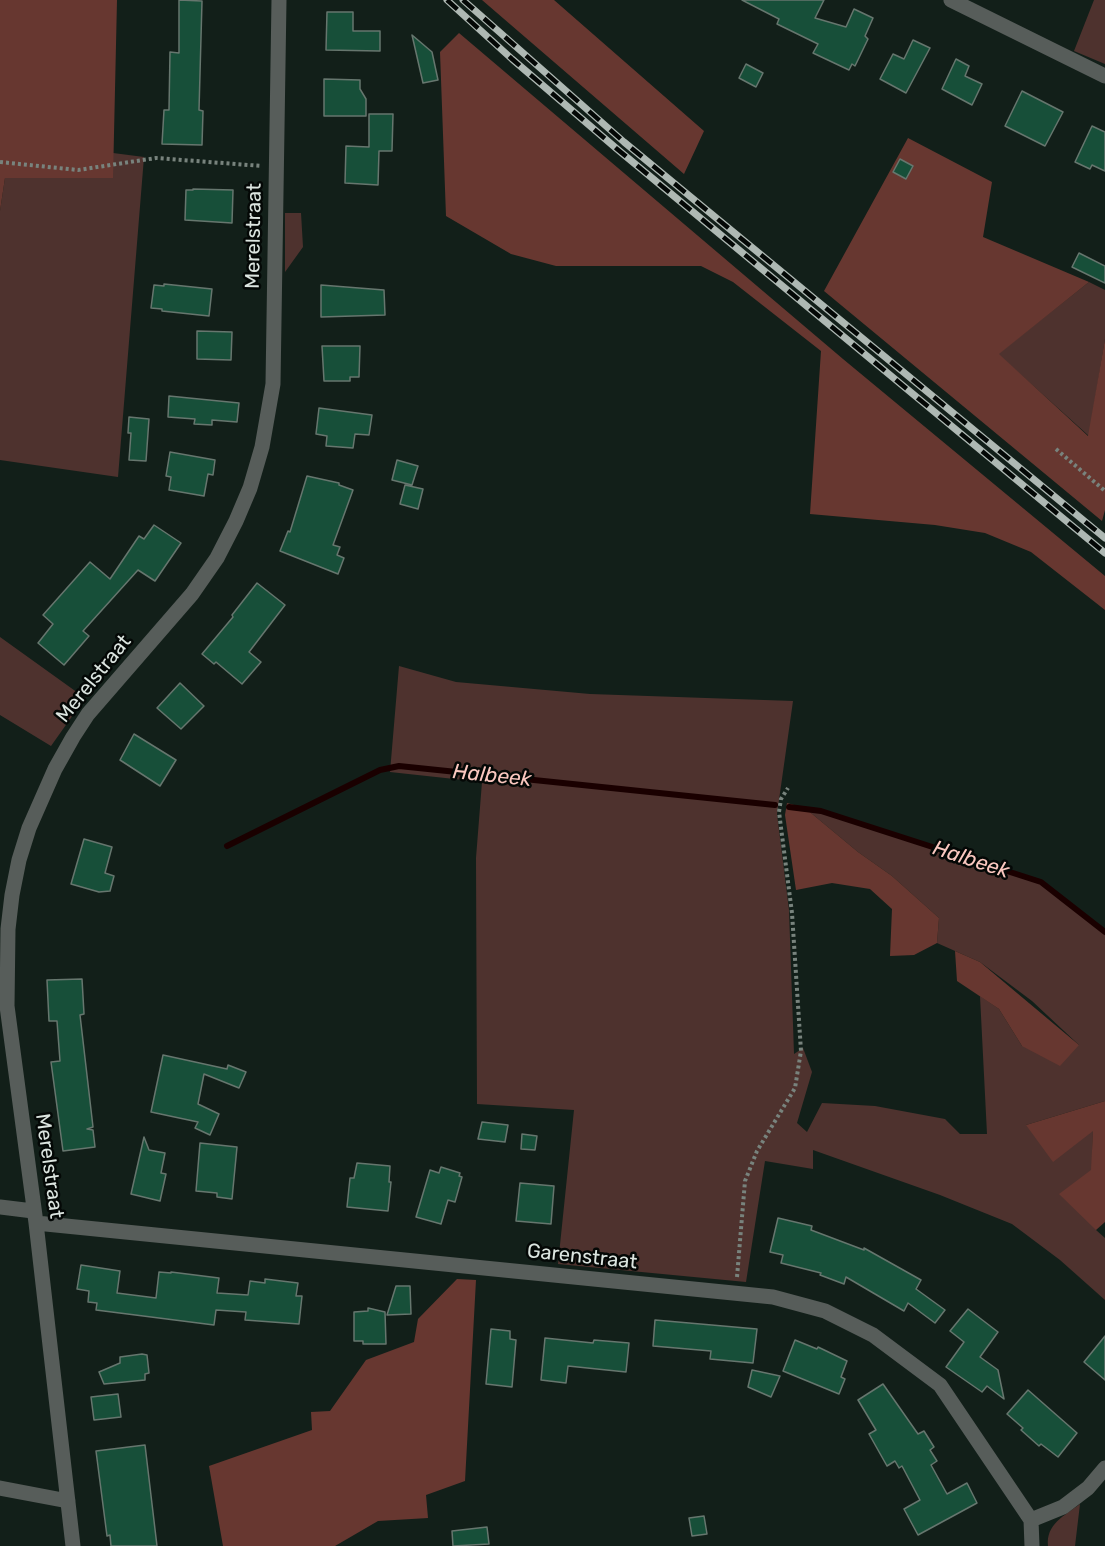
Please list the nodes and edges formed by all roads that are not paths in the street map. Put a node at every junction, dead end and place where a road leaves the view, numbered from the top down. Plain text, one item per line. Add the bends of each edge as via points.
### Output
1 (279, 0) edge
2 (959, 2) edge
3 (1105, 76) edge
4 (0, 1208) edge
5 (35, 1217) junction
6 (1105, 1468) edge
7 (0, 1488) edge
8 (68, 1501) junction
9 (1030, 1520) junction
10 (73, 1546) edge
11 (1032, 1546) edge

1 - 5 street, Merelstraat via 273,384 250,488 216,558 192,594 88,714 73,737 42,797 19,860 8,929 7,1006
2 - 3 street
4 - 5 street, Garenstraat
5 - 8 street, Merelstraat
5 - 9 street, Garenstraat via 773,1297 825,1311 873,1335 940,1385
6 - 9 street via 1088,1488 1063,1507
7 - 8 street
8 - 10 street, Merelstraat
9 - 11 street, Garenstraat

